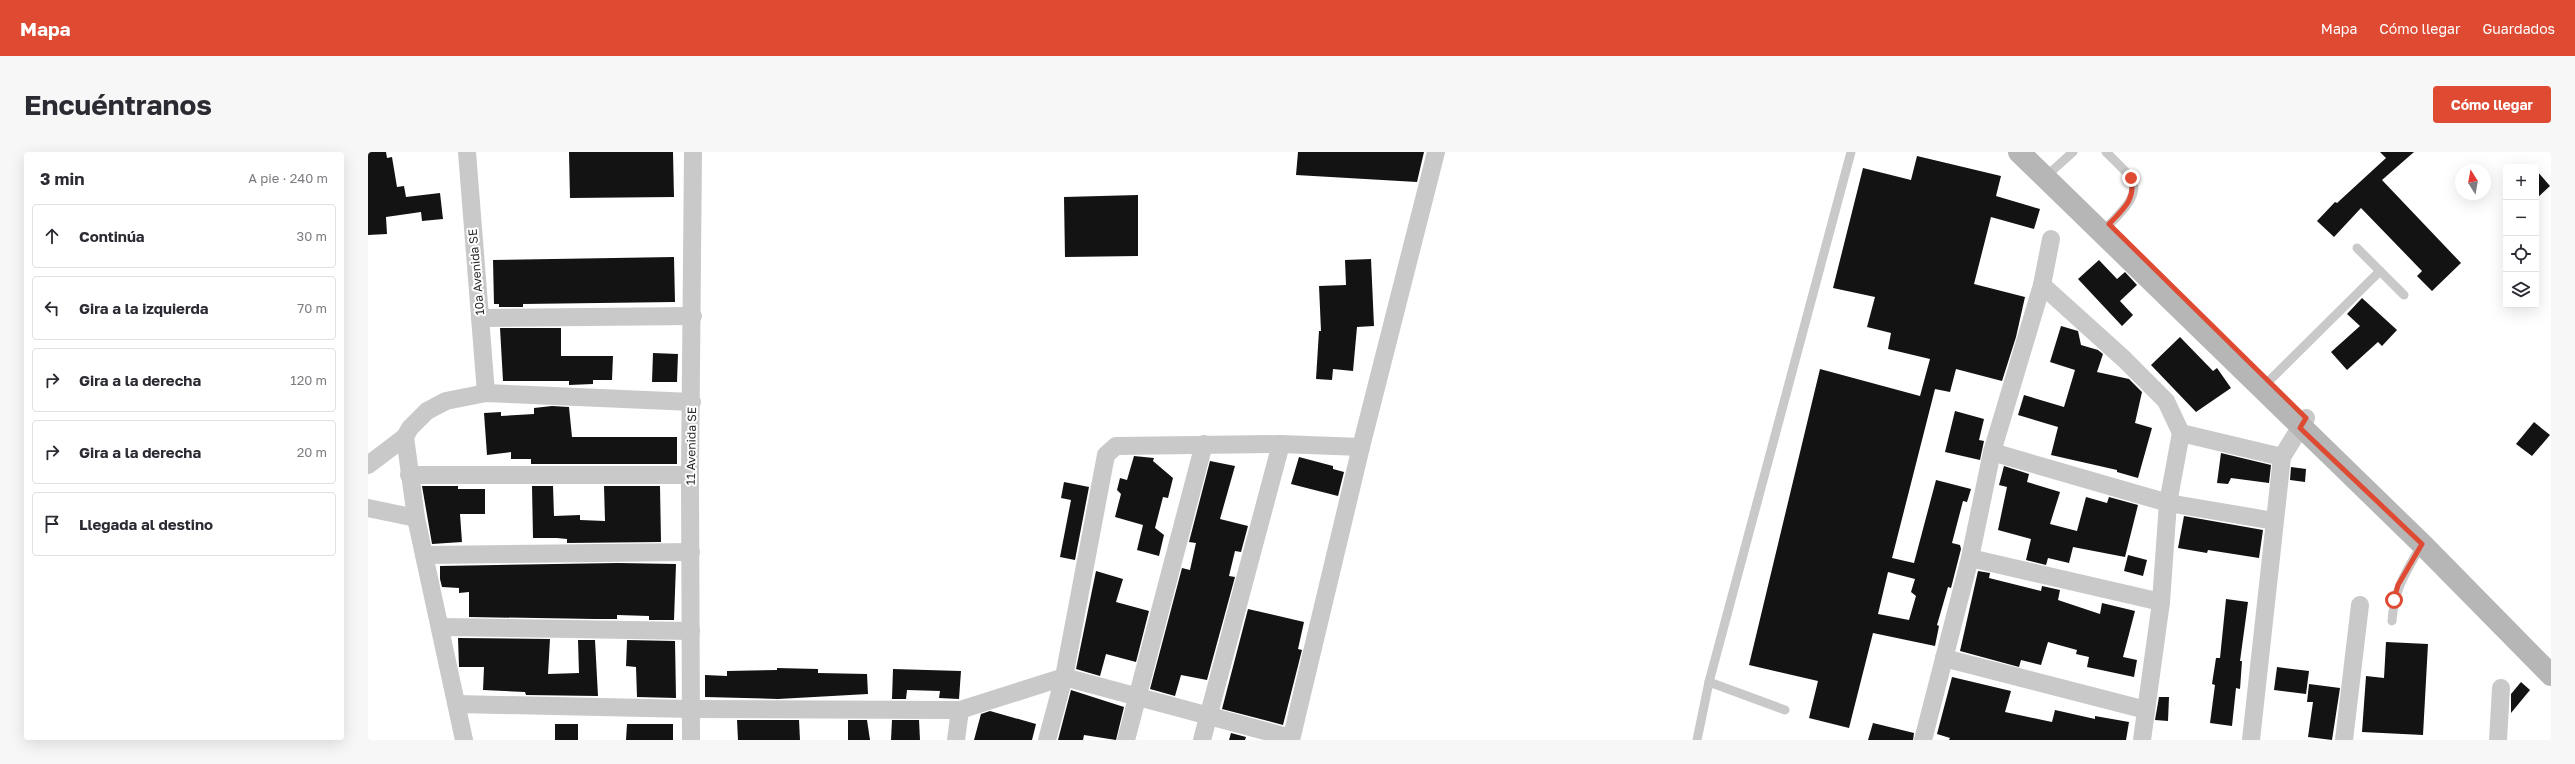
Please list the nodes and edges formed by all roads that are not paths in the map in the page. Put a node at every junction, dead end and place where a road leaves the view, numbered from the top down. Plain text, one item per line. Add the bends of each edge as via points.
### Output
1 (467, 152) edge
2 (693, 152) edge
3 (1436, 152) edge
4 (1851, 152) edge
5 (2019, 152) edge
6 (2035, 152) edge
7 (2074, 152) edge
8 (2106, 152) edge
9 (2053, 170) junction
10 (2105, 228) junction
11 (2051, 239) dead end
12 (2357, 248) dead end
13 (2380, 271) junction
14 (2042, 285) junction
15 (2404, 296) dead end
16 (693, 316) junction
17 (480, 318) junction
18 (2269, 381) junction
19 (486, 392) junction
20 (692, 402) junction
21 (2303, 423) junction
22 (2181, 433) junction
23 (405, 438) junction
24 (1204, 444) junction
25 (1281, 444) junction
26 (1361, 447) junction
27 (1992, 452) junction
28 (2282, 457) junction
29 (368, 465) edge
30 (409, 475) junction
31 (690, 475) junction
32 (2168, 503) junction
33 (368, 508) edge
34 (416, 518) junction
35 (2274, 521) junction
36 (2422, 544) junction
37 (691, 552) junction
38 (424, 554) junction
39 (1970, 558) junction
40 (2161, 602) junction
41 (2360, 604) dead end
42 (2392, 621) dead end
43 (440, 627) junction
44 (691, 631) junction
45 (2551, 656) edge
46 (1944, 658) junction
47 (2551, 675) edge
48 (1064, 677) junction
49 (1709, 682) junction
50 (2501, 688) dead end
51 (1138, 697) junction
52 (457, 704) junction
53 (691, 709) junction
54 (960, 710) junction
55 (1785, 710) dead end
56 (2146, 710) junction
57 (1207, 717) junction
58 (1291, 739) edge
59 (464, 740) edge
60 (691, 740) edge
61 (956, 740) edge
62 (1047, 740) edge
63 (1126, 740) edge
64 (1202, 740) edge
65 (1697, 740) edge
66 (1923, 740) edge
67 (2142, 740) edge
68 (2251, 740) edge
69 (2344, 740) edge
70 (2498, 740) edge

1 - 17 street, 10a Avenida SE
2 - 16 street, 11 Avenida SE
3 - 26 street
4 - 49 lane
5 - 10 main road
6 - 9 main road
7 - 9 lane
8 - 10 lane via 2131,178 2134,190 2130,201
9 - 10 main road
10 - 18 main road
10 - 21 main road
11 - 14 street
12 - 13 lane
13 - 15 lane
13 - 18 lane
14 - 22 street via 2166,401
14 - 27 street
16 - 17 street
16 - 20 street, 11 Avenida SE
17 - 19 street, 10a Avenida SE
18 - 21 main road
19 - 20 street
19 - 23 street via 446,401 427,411 410,428
20 - 31 street, 11 Avenida SE
21 - 28 street
21 - 36 main road
21 - 45 main road
22 - 28 street
22 - 32 street
23 - 29 street
23 - 30 street
24 - 25 street
24 - 48 street via 1116,446 1106,455
24 - 51 street
25 - 26 street
25 - 57 street
26 - 58 street
27 - 32 street
27 - 39 street
28 - 35 street
30 - 31 street
30 - 34 street
31 - 37 street, 11 Avenida SE
32 - 35 street
32 - 40 street
33 - 34 street
34 - 38 street
35 - 68 street
36 - 42 lane via 2398,585
36 - 47 main road
37 - 38 street
37 - 44 street, 11 Avenida SE
38 - 43 street
39 - 40 street
39 - 46 street
40 - 56 street
41 - 69 street
43 - 44 street
43 - 52 street
44 - 53 street, 11 Avenida SE
46 - 56 street
46 - 66 street
48 - 51 street
48 - 54 street
48 - 62 street
49 - 55 lane
49 - 65 lane
50 - 70 street
51 - 57 street
51 - 63 street
52 - 53 street
52 - 59 street
53 - 54 street
53 - 60 street, 11 Avenida SE
54 - 61 street
56 - 67 street
57 - 58 street
57 - 64 street

